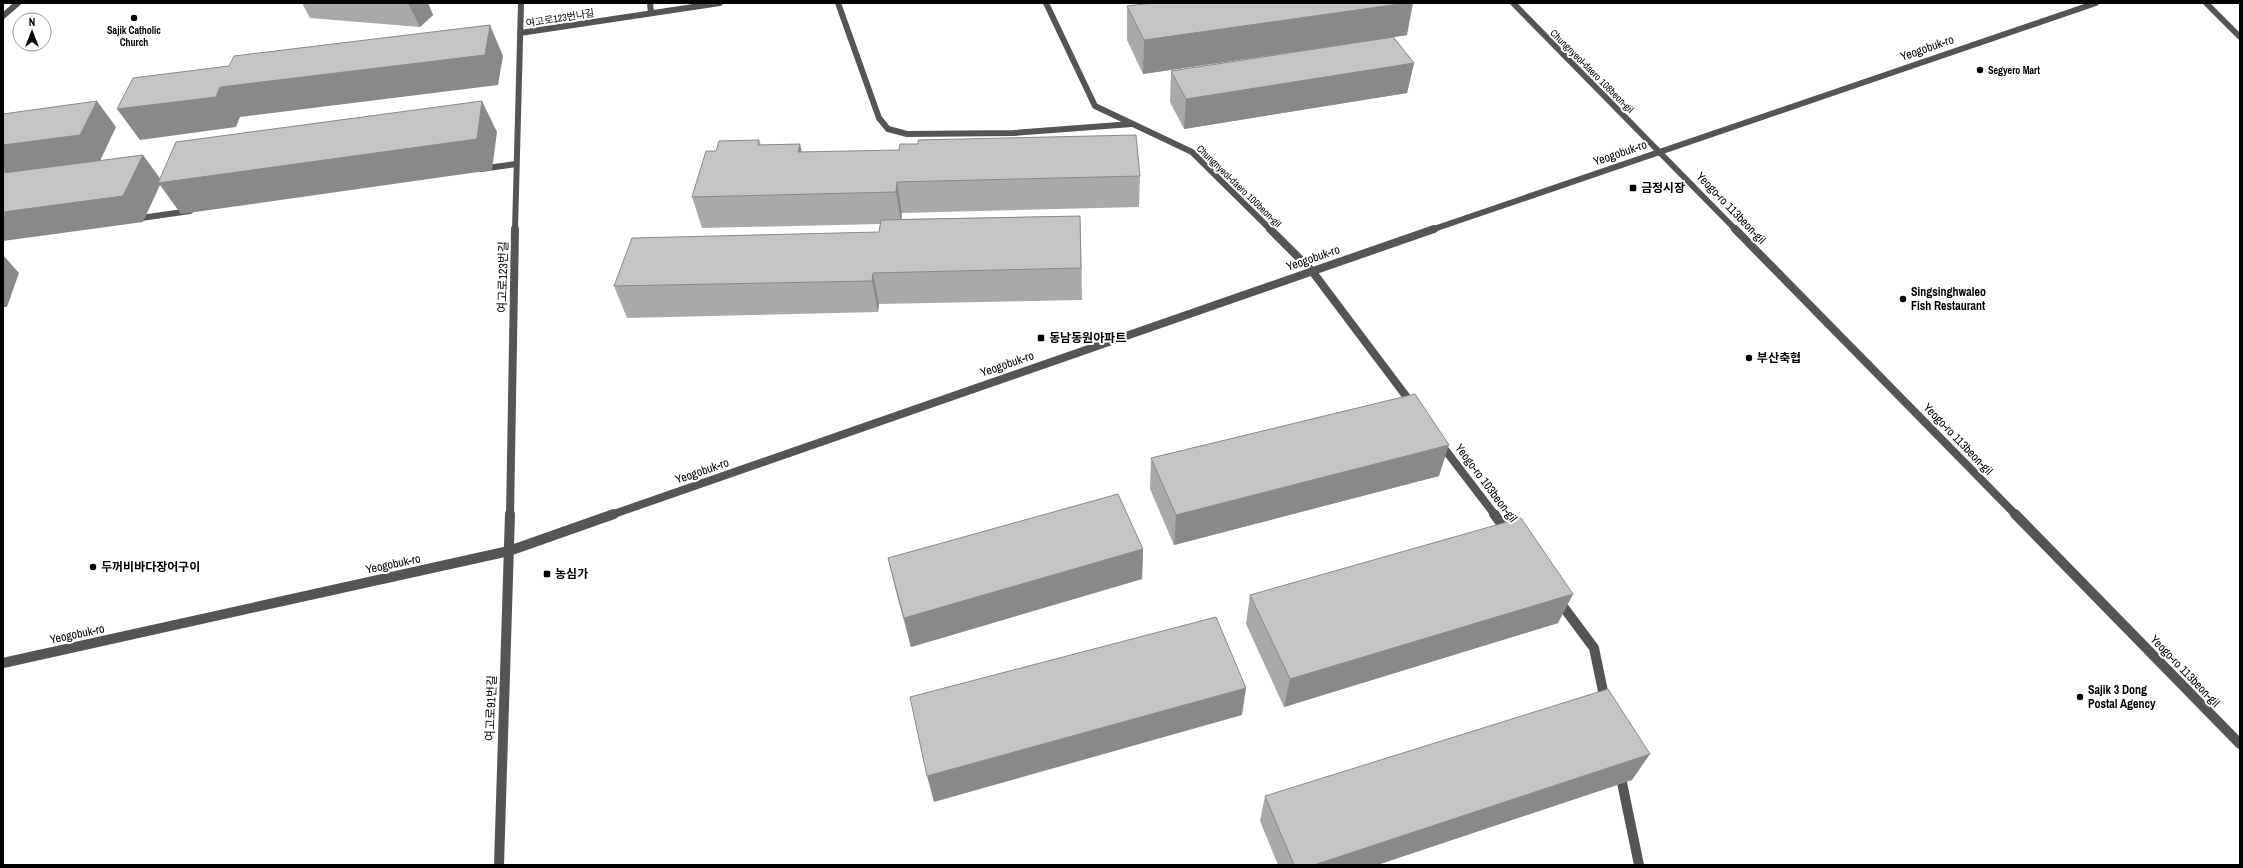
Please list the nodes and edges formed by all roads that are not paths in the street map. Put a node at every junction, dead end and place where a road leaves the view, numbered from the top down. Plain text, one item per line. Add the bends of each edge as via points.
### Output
1 (18, 3) edge
2 (521, 3) edge
3 (650, 3) edge
4 (720, 3) edge
5 (838, 3) edge
6 (1046, 3) edge
7 (1512, 3) edge
8 (2096, 3) edge
9 (2206, 3) edge
10 (651, 13) junction
11 (3, 16) edge
12 (520, 33) junction
13 (2240, 37) edge
14 (1133, 124) junction
15 (1659, 152) junction
16 (516, 164) junction
17 (476, 170) edge
18 (200, 210) edge
19 (129, 220) edge
20 (1312, 271) junction
21 (1417, 411) edge
22 (1436, 437) edge
23 (1512, 539) edge
24 (509, 551) junction
25 (1556, 596) edge
26 (3, 663) edge
27 (1607, 710) edge
28 (2240, 744) edge
29 (1618, 764) edge
30 (498, 865) edge
31 (1639, 865) edge

1 - 11 street
2 - 12 street, 여고로123번길
3 - 10 street
4 - 10 street, 여고로123번나길
5 - 14 street via 879,118 888,130 907,134 1014,133
6 - 14 street, Chungnyeol-daero 100beon-gil via 1095,106
7 - 15 street, Chungnyeol-daero 108beon-gil
8 - 15 street, Yeogobuk-ro
9 - 13 street
10 - 12 street, 여고로123번나길
12 - 16 street, 여고로123번길
14 - 20 street, Chungnyeol-daero 100beon-gil via 1192,152
15 - 20 street, Yeogobuk-ro
15 - 28 street, Yeogo-ro 113beon-gil
16 - 17 street
16 - 24 street, 여고로123번길
18 - 19 street
20 - 21 street
20 - 24 street, Yeogobuk-ro
22 - 23 street, Yeogo-ro 103beon-gil
24 - 26 street, Yeogobuk-ro
24 - 30 street, 여고로91번길
25 - 27 street via 1594,648
29 - 31 street

